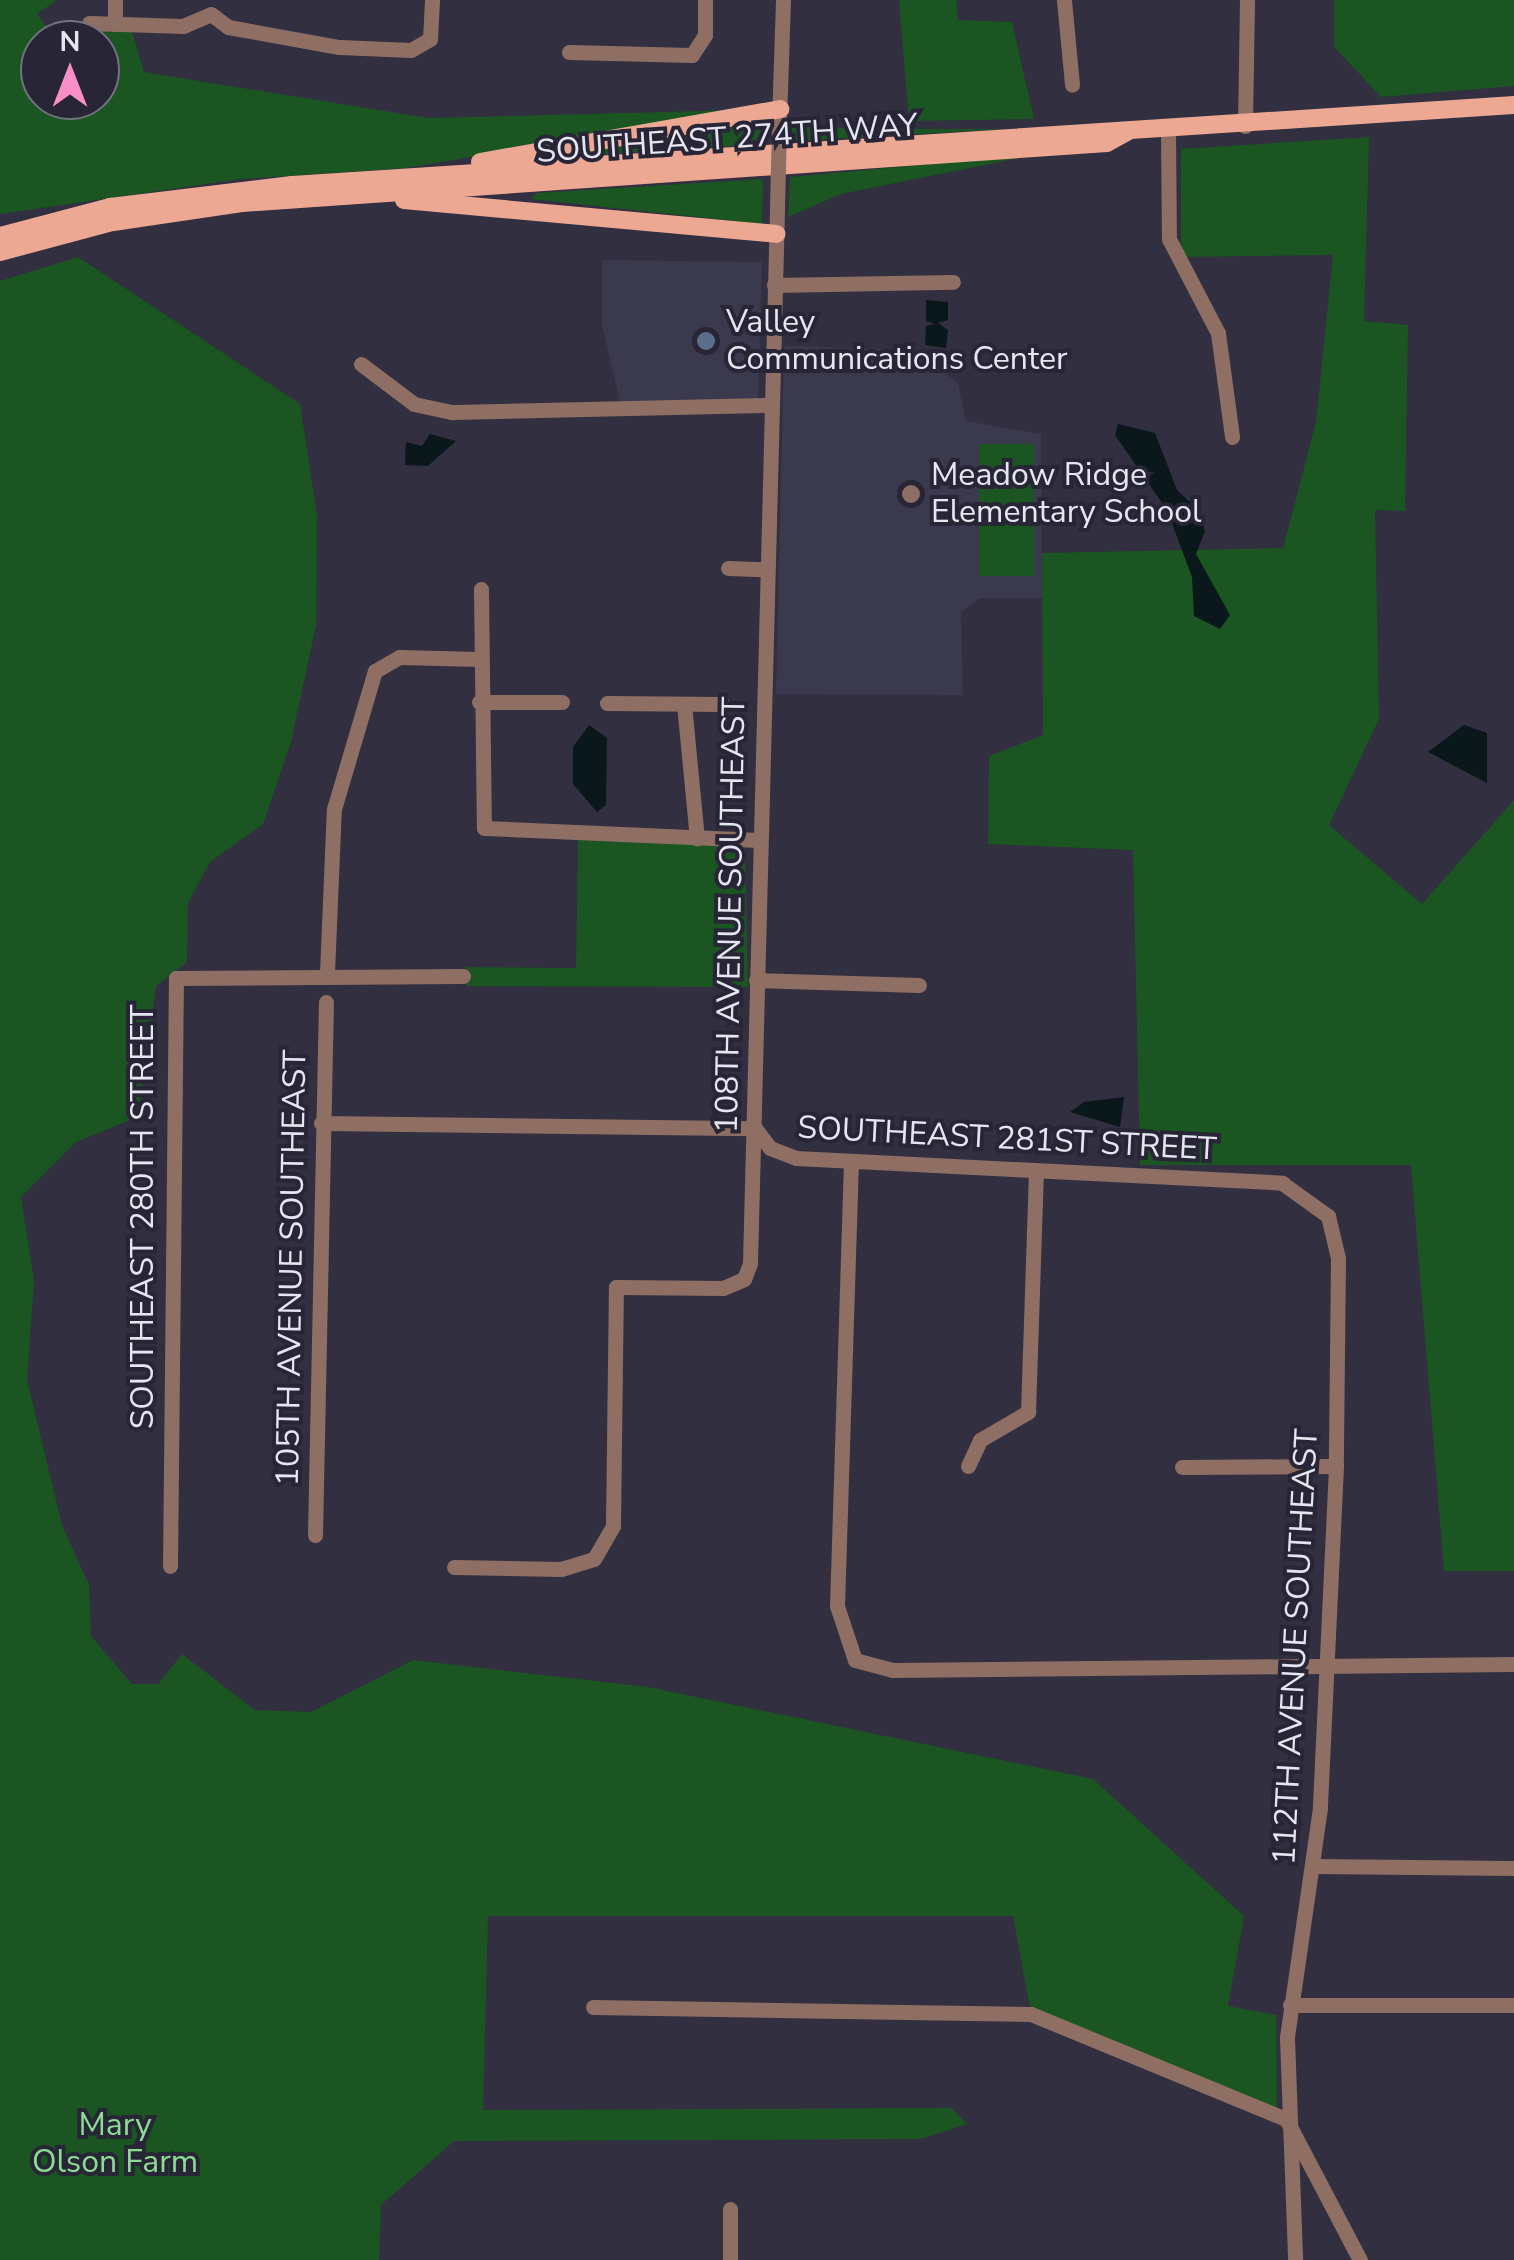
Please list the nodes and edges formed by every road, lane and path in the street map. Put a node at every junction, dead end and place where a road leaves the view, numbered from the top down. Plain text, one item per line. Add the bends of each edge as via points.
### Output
1 (432, 0) edge
2 (705, 0) edge
3 (783, 0) edge
4 (1064, 0) edge
5 (1247, 0) edge
6 (209, 7) edge
7 (120, 24) edge
8 (568, 52) dead end
9 (1072, 85) dead end
10 (1514, 105) edge
11 (779, 118) junction
12 (1245, 126) junction
13 (1168, 131) junction
14 (1127, 132) junction
15 (374, 180) junction
16 (328, 197) junction
17 (776, 234) junction
18 (0, 236) edge
19 (0, 252) edge
20 (953, 282) dead end
21 (774, 285) junction
22 (361, 364) dead end
23 (770, 405) junction
24 (1232, 436) dead end
25 (728, 568) dead end
26 (766, 568) junction
27 (482, 589) dead end
28 (480, 659) junction
29 (479, 702) junction
30 (562, 702) dead end
31 (608, 703) dead end
32 (684, 704) junction
33 (722, 704) dead end
34 (698, 838) junction
35 (759, 840) junction
36 (327, 973) junction
37 (464, 976) dead end
38 (756, 980) junction
39 (919, 986) dead end
40 (326, 1002) dead end
41 (321, 1123) junction
42 (756, 1128) junction
43 (851, 1161) junction
44 (1036, 1172) junction
45 (1328, 1216) joint
46 (968, 1466) dead end
47 (1336, 1466) junction
48 (1182, 1467) dead end
49 (315, 1535) dead end
50 (170, 1566) dead end
51 (454, 1566) dead end
52 (1327, 1662) junction
53 (1514, 1664) edge
54 (1313, 1866) junction
55 (1514, 1868) edge
56 (1514, 2005) edge
57 (593, 2006) dead end
58 (1290, 2006) junction
59 (1286, 2119) junction
60 (730, 2208) dead end
61 (730, 2260) edge
62 (1294, 2260) edge
63 (1360, 2260) edge

1 - 6 street via 426,44 339,47 228,27
2 - 8 street via 698,51
3 - 11 street, 108TH AVENUE SOUTHEAST
4 - 9 street
5 - 12 street
6 - 7 street via 183,26
10 - 12 main road, SOUTHEAST 274TH WAY
11 - 15 main road
11 - 17 street, 108TH AVENUE SOUTHEAST, bridge
12 - 13 main road, SOUTHEAST 274TH WAY
13 - 14 main road, SOUTHEAST 274TH WAY
13 - 24 street via 1168,239 1218,333
14 - 15 main road, SOUTHEAST 274TH WAY
14 - 16 main road, SOUTHEAST 274TH WAY via 1106,143
15 - 18 main road via 185,196
16 - 17 main road
16 - 19 main road via 113,222
17 - 21 street, 108TH AVENUE SOUTHEAST
20 - 21 street
21 - 23 street, 108TH AVENUE SOUTHEAST
22 - 23 street via 414,404 453,412
23 - 26 street, 108TH AVENUE SOUTHEAST
25 - 26 street
26 - 35 street, 108TH AVENUE SOUTHEAST
27 - 28 street
28 - 29 street
28 - 36 street via 381,662 334,808
29 - 30 street
29 - 34 street via 477,815 490,832
31 - 32 street
32 - 33 street
32 - 34 street
34 - 35 street
35 - 38 street, 108TH AVENUE SOUTHEAST
36 - 37 street, SOUTHEAST 280TH STREET
36 - 50 street, SOUTHEAST 280TH STREET via 193,972 172,985
38 - 39 street
38 - 42 street, 108TH AVENUE SOUTHEAST
40 - 41 street, 105TH AVENUE SOUTHEAST
41 - 42 street, SOUTHEAST 281ST STREET
41 - 49 street, 105TH AVENUE SOUTHEAST
42 - 43 street, SOUTHEAST 281ST STREET via 781,1154
42 - 51 street, 108TH AVENUE SOUTHEAST via 744,1280 723,1288 616,1287 607,1544 561,1569
43 - 44 street, SOUTHEAST 281ST STREET
43 - 52 street via 838,1606 855,1660 892,1670
44 - 45 street, SOUTHEAST 281ST STREET via 1282,1183
44 - 46 street via 1028,1412 980,1440
45 - 47 street, 112TH AVENUE SOUTHEAST via 1338,1258
47 - 48 street
47 - 52 street, 112TH AVENUE SOUTHEAST
52 - 53 street
52 - 54 street, 112TH AVENUE SOUTHEAST
54 - 55 street
54 - 58 street, 112TH AVENUE SOUTHEAST
56 - 58 street
57 - 59 street via 1031,2014
58 - 59 street, 112TH AVENUE SOUTHEAST
59 - 62 street, 112TH AVENUE SOUTHEAST
59 - 63 street
60 - 61 street

